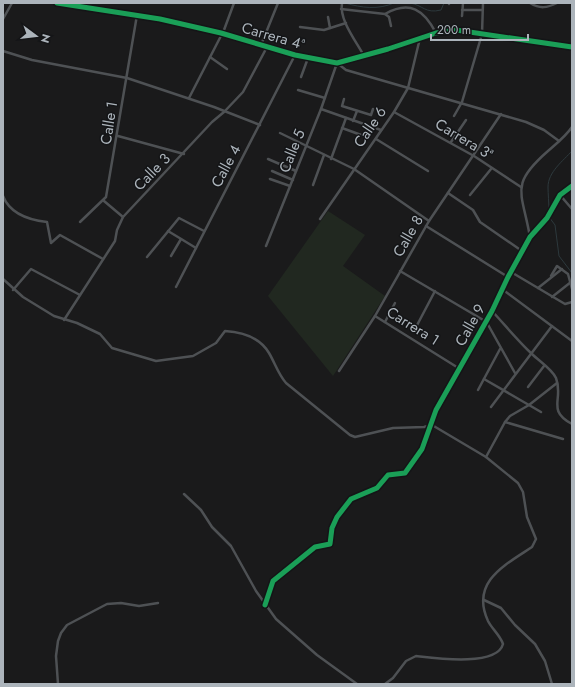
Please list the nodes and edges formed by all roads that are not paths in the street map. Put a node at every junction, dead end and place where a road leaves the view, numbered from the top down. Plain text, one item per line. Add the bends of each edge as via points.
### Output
1 (12, 3) edge
2 (57, 3) edge
3 (234, 3) edge
4 (278, 3) edge
5 (463, 3) edge
6 (483, 3) edge
7 (530, 3) edge
8 (557, 3) edge
9 (342, 4) edge
10 (79, 5) edge
11 (341, 9) junction
12 (462, 10) junction
13 (482, 10) junction
14 (385, 14) junction
15 (137, 15) junction
16 (462, 16) dead end
17 (328, 17) dead end
18 (3, 18) edge
19 (346, 23) junction
20 (391, 26) dead end
21 (300, 27) dead end
22 (330, 28) junction
23 (221, 33) junction
24 (436, 33) junction
25 (482, 34) junction
26 (420, 38) junction
27 (261, 45) junction
28 (267, 47) junction
29 (572, 47) edge
30 (3, 51) edge
31 (295, 55) junction
32 (364, 56) junction
33 (210, 57) junction
34 (308, 58) junction
35 (337, 63) junction
36 (227, 69) dead end
37 (301, 77) dead end
38 (127, 78) junction
39 (408, 88) junction
40 (298, 90) dead end
41 (189, 98) junction
42 (325, 98) junction
43 (344, 99) dead end
44 (462, 102) junction
45 (321, 109) junction
46 (373, 109) dead end
47 (357, 111) junction
48 (224, 112) junction
49 (394, 112) junction
50 (501, 114) junction
51 (454, 116) dead end
52 (346, 118) junction
53 (466, 120) dead end
54 (353, 121) junction
55 (260, 125) junction
56 (572, 126) edge
57 (342, 128) junction
58 (381, 130) junction
59 (280, 133) dead end
60 (118, 136) junction
61 (364, 136) dead end
62 (376, 139) junction
63 (559, 141) junction
64 (450, 142) junction
65 (305, 147) junction
66 (184, 154) junction
67 (324, 156) junction
68 (474, 156) junction
69 (268, 159) dead end
70 (331, 159) junction
71 (354, 169) junction
72 (491, 169) junction
73 (272, 171) dead end
74 (296, 171) junction
75 (428, 171) dead end
76 (270, 179) dead end
77 (292, 180) junction
78 (313, 185) dead end
79 (290, 186) junction
80 (572, 186) edge
81 (521, 187) junction
82 (448, 193) junction
83 (470, 195) dead end
84 (560, 195) junction
85 (3, 196) edge
86 (104, 201) junction
87 (572, 209) edge
88 (123, 217) junction
89 (320, 219) dead end
90 (429, 221) junction
91 (80, 222) dead end
92 (426, 226) junction
93 (168, 231) junction
94 (204, 231) junction
95 (530, 237) junction
96 (181, 239) junction
97 (266, 246) dead end
98 (196, 248) junction
99 (522, 251) junction
100 (171, 256) dead end
101 (147, 257) dead end
102 (103, 259) junction
103 (562, 269) junction
104 (400, 271) junction
105 (511, 272) junction
106 (551, 276) junction
107 (508, 278) junction
108 (3, 279) edge
109 (571, 282) edge
110 (176, 287) dead end
111 (538, 288) junction
112 (572, 289) edge
113 (13, 290) junction
114 (502, 290) junction
115 (435, 291) junction
116 (80, 295) junction
117 (552, 297) junction
118 (572, 302) edge
119 (395, 303) dead end
120 (492, 311) junction
121 (376, 316) junction
122 (64, 320) junction
123 (485, 321) junction
124 (384, 322) junction
125 (552, 326) junction
126 (415, 329) dead end
127 (572, 341) edge
128 (500, 349) junction
129 (531, 353) junction
130 (544, 366) junction
131 (460, 369) junction
132 (339, 371) dead end
133 (515, 373) junction
134 (484, 379) junction
135 (557, 384) junction
136 (528, 387) dead end
137 (503, 389) junction
138 (478, 390) dead end
139 (529, 405) junction
140 (491, 407) dead end
141 (541, 412) dead end
142 (505, 422) junction
143 (572, 424) edge
144 (432, 425) junction
145 (563, 439) dead end
146 (486, 457) junction
147 (184, 494) dead end
148 (484, 600) junction
149 (158, 603) dead end
150 (265, 605) junction
151 (58, 684) edge
152 (357, 684) edge
153 (385, 684) edge
154 (552, 684) edge

1 - 18 street
2 - 10 street, Carrera 4ª
3 - 23 street
4 - 27 street
5 - 12 street
6 - 13 street
7 - 8 street via 547,8
9 - 11 street
10 - 15 street, Carrera 4ª
11 - 14 street
11 - 19 street
12 - 13 street
12 - 16 street
13 - 25 street
14 - 20 street via 389,17
14 - 24 street via 395,8 405,7 419,11 429,19
15 - 23 street, Carrera 4ª
15 - 38 street, Calle 1
17 - 22 street
19 - 22 street
19 - 32 street
21 - 22 street via 324,30
23 - 27 street, Carrera 4ª
23 - 33 street
24 - 25 street, Carrera 4ª via 456,30
24 - 26 street, Carrera 4ª
25 - 29 street, Carrera 4ª
25 - 44 street
26 - 32 street, Carrera 4ª
26 - 39 street, Calle 6
27 - 28 street, Carrera 4ª
28 - 31 street, Carrera 4ª
28 - 48 street, Calle 3 via 244,92
30 - 38 street via 32,60
31 - 34 street, Carrera 4ª
31 - 55 street, Calle 4
32 - 35 street, Carrera 4ª
33 - 36 street
33 - 41 street
34 - 35 street, Carrera 4ª
34 - 37 street
35 - 39 street via 346,70
35 - 42 street, Calle 5
38 - 41 street
38 - 60 street, Calle 1
39 - 44 street
39 - 49 street, Calle 6
40 - 42 street
41 - 48 street
42 - 45 street, Calle 5
43 - 47 street via 342,106
44 - 50 street
44 - 51 street
45 - 52 street
45 - 65 street, Calle 5
46 - 47 street via 371,115
47 - 54 street
48 - 55 street
48 - 66 street, Calle 3
49 - 58 street, Calle 6
49 - 64 street, Carrera 3ª
50 - 63 street via 544,130
50 - 68 street, Calle 8
52 - 54 street
52 - 57 street
53 - 64 street
54 - 58 street
55 - 94 street, Calle 4
56 - 63 street
57 - 61 street
57 - 70 street
58 - 62 street, Calle 6
59 - 65 street
60 - 66 street
60 - 86 street, Calle 1
62 - 71 street, Calle 6
62 - 75 street
63 - 81 street via 532,165 523,178
64 - 68 street, Carrera 3ª
65 - 67 street
65 - 74 street, Calle 5
66 - 88 street, Calle 3
67 - 70 street
67 - 78 street
68 - 72 street, Carrera 3ª
68 - 82 street, Calle 8
69 - 74 street
70 - 71 street
71 - 89 street, Calle 6
71 - 90 street
72 - 81 street, Carrera 3ª
72 - 83 street
73 - 77 street
74 - 77 street, Calle 5
76 - 79 street
77 - 79 street, Calle 5
79 - 97 street, Calle 5
80 - 84 street
81 - 95 street
82 - 90 street, Calle 8
82 - 99 street via 473,210 480,222
84 - 87 street
84 - 95 street, Calle 9 via 550,214
85 - 102 street via 6,203 23,216 47,222 51,243 60,235
86 - 88 street
86 - 91 street
88 - 102 street, Calle 3 via 115,241
90 - 92 street, Calle 8
92 - 104 street, Calle 8
92 - 107 street
93 - 94 street via 179,218
93 - 96 street
93 - 101 street
94 - 98 street, Calle 4
95 - 99 street, Calle 9
96 - 98 street
96 - 100 street
98 - 110 street, Calle 4
99 - 105 street, Calle 9
102 - 116 street, Calle 3
103 - 106 street
103 - 106 street via 556,266
103 - 109 street via 568,274
104 - 115 street
104 - 121 street, Calle 8
105 - 107 street, Calle 9
105 - 111 street
106 - 111 street
107 - 114 street, Calle 9
108 - 113 street
109 - 112 street
109 - 117 street
111 - 117 street
113 - 116 street via 31,269
113 - 122 street
114 - 120 street, Calle 9
114 - 125 street
115 - 123 street
115 - 126 street
116 - 122 street, Calle 3
117 - 118 street via 565,304
119 - 124 street
120 - 123 street, Calle 9
120 - 129 street
121 - 124 street, Carrera 1
121 - 132 street, Calle 8
122 - 144 street via 100,334 112,348 156,361 193,356 216,343 225,331 252,337 261,342 269,353 286,384 302,394 350,435 355,437 393,428 424,428
123 - 128 street
123 - 131 street, Calle 9
124 - 131 street, Carrera 1
125 - 127 street
125 - 129 street
128 - 133 street
128 - 134 street
129 - 130 street
129 - 133 street
130 - 135 street via 553,374
130 - 136 street
131 - 144 street, Calle 9 via 436,410
133 - 137 street
134 - 137 street
134 - 138 street
135 - 139 street
135 - 143 street via 557,409 563,419
137 - 139 street
137 - 140 street
139 - 141 street
139 - 142 street via 510,416
142 - 145 street
142 - 146 street
144 - 146 street
144 - 150 street, Calle 9 via 422,449 407,470 401,474 391,473 376,488 351,499 337,517 332,528 330,544 315,547 273,581
146 - 148 street via 522,488 527,517 536,539 532,547 490,578 484,589
147 - 150 street via 231,546
148 - 153 street via 488,622 503,644 498,651 486,656 461,660 416,656 410,658
148 - 154 street via 501,608 535,644 545,661
149 - 151 street via 139,606 111,603 68,625 58,641
150 - 152 street via 279,622 312,651

